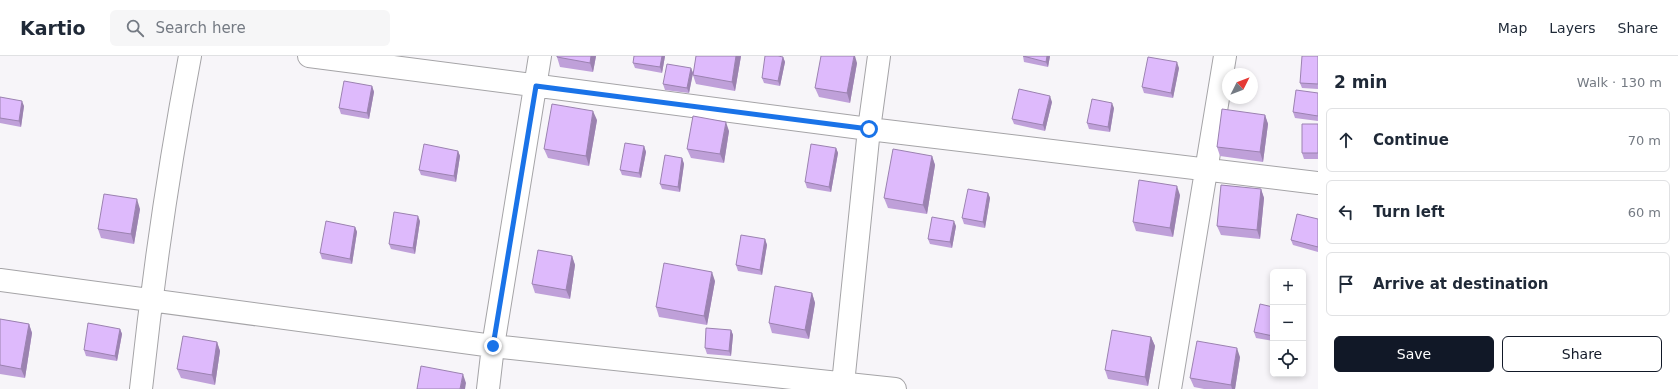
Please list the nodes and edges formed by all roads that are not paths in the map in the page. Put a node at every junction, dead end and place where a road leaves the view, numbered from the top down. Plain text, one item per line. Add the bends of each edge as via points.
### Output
1 (190, 56) edge
2 (309, 56) edge
3 (540, 56) edge
4 (879, 56) edge
5 (1225, 56) edge
6 (536, 86) junction
7 (869, 129) junction
8 (1205, 170) junction
9 (1318, 183) edge
10 (0, 280) edge
11 (150, 300) junction
12 (493, 346) junction
13 (843, 384) junction
14 (141, 389) edge
15 (488, 389) edge
16 (895, 389) edge
17 (1170, 389) edge

1 - 11 street
2 - 6 street
3 - 6 street
4 - 7 street
5 - 8 street
6 - 7 street
6 - 12 street
7 - 8 street
7 - 13 street
8 - 9 street
8 - 17 street
10 - 11 street
11 - 12 street
11 - 14 street
12 - 13 street
12 - 15 street
13 - 16 street

